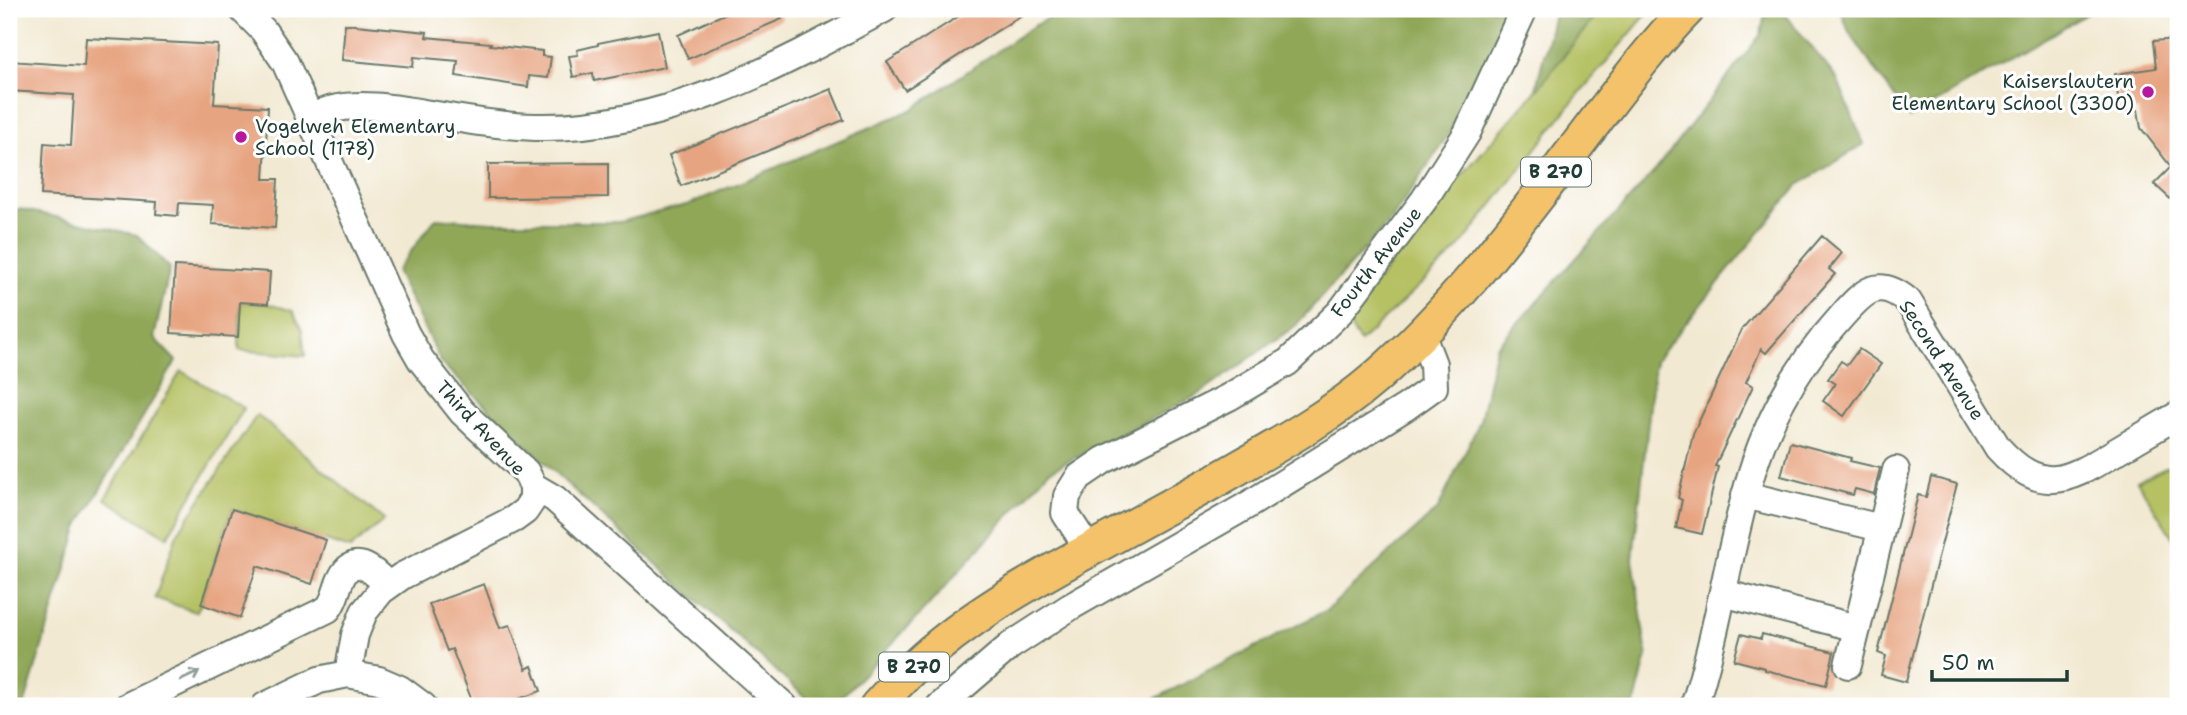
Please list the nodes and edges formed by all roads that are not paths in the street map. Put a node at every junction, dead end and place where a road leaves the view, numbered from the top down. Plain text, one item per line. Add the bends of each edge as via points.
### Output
1 (242, 9) edge
2 (884, 9) edge
3 (1524, 9) edge
4 (1688, 9) edge
5 (309, 118) junction
6 (1421, 333) junction
7 (2178, 415) edge
8 (1896, 470) dead end
9 (533, 486) junction
10 (1745, 495) junction
11 (1068, 521) junction
12 (1881, 528) junction
13 (1089, 550) junction
14 (1037, 578) junction
15 (388, 585) junction
16 (1723, 593) junction
17 (1857, 628) junction
18 (1848, 665) dead end
19 (348, 674) junction
20 (128, 706) edge
21 (264, 706) edge
22 (423, 706) edge
23 (784, 706) edge
24 (877, 706) edge
25 (940, 706) edge
26 (1694, 706) edge

1 - 5 street, Third Avenue via 285,62
2 - 5 street via 713,93 601,124 533,127 380,106 330,110
3 - 11 street, Fourth Avenue via 1466,133 1424,200 1340,312 1288,362 1079,477 1065,504
4 - 6 main road, B 270 via 1500,245
5 - 9 street, Third Avenue via 383,287 421,360 462,412 526,472
6 - 13 main road, B 270 via 1374,379 1330,411 1240,467
6 - 25 street via 1433,364 1434,387 1248,505 1070,607 1010,646
7 - 10 street, Second Avenue via 2083,472 2063,479 2027,474 1998,448 1908,300 1885,287 1876,288 1852,305 1798,371 1763,442
8 - 12 street
9 - 15 street, Third Avenue via 533,499 514,519
9 - 23 street via 555,499
10 - 12 street
10 - 16 street, Second Avenue
11 - 13 street
11 - 14 street, Fourth Avenue via 1056,552
12 - 17 street
13 - 14 main road, B 270
14 - 24 main road, B 270 via 957,632 914,667
15 - 19 street, Third Avenue via 364,612
20 -> 15 street via 328,609 350,567 360,564 371,569
16 - 17 street
16 - 26 street, Second Avenue
17 - 18 street
19 - 21 street via 319,680
19 - 22 street via 379,680

